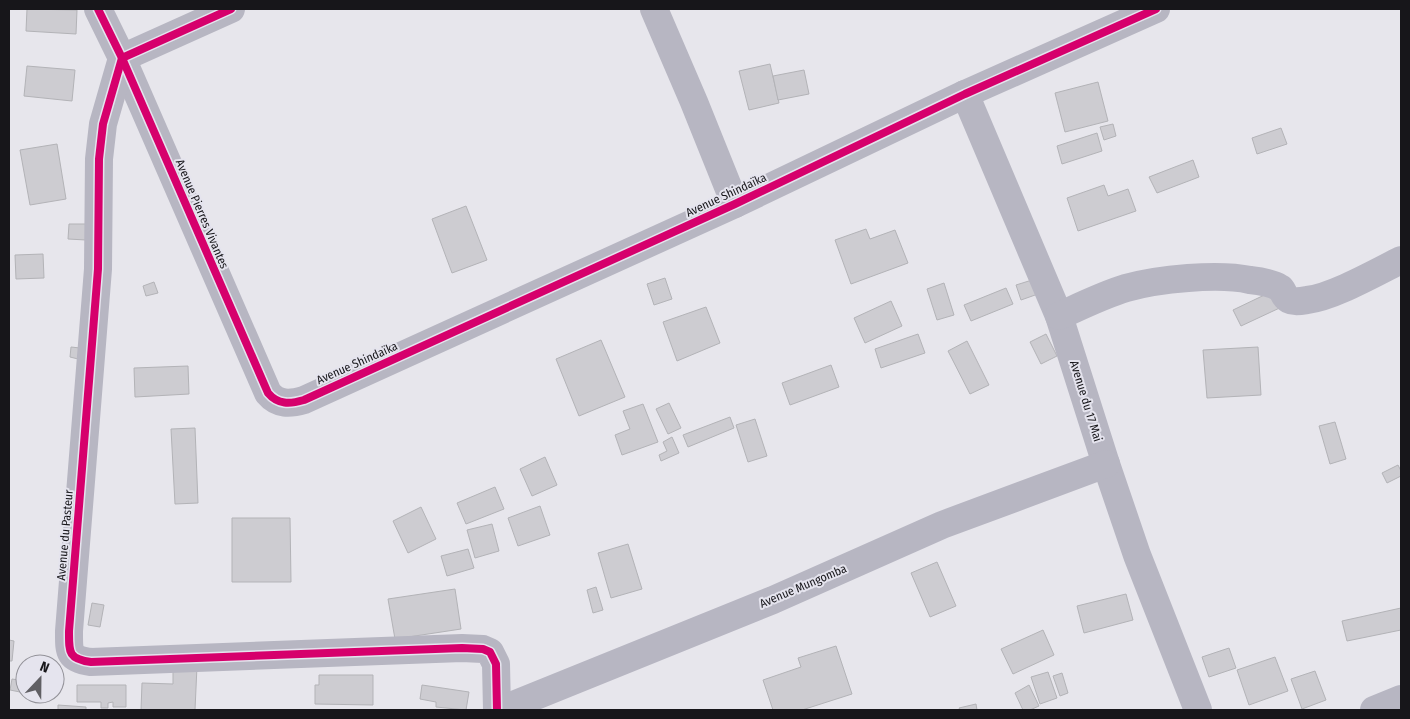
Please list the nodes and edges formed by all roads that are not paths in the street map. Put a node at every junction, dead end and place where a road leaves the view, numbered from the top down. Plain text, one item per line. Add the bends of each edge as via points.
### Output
1 (98, 9) edge
2 (231, 9) edge
3 (654, 9) edge
4 (1156, 9) edge
5 (122, 58) junction
6 (965, 94) junction
7 (735, 204) junction
8 (1401, 260) edge
9 (1059, 316) junction
10 (304, 400) joint
11 (1106, 464) junction
12 (1401, 699) edge
13 (497, 710) edge
14 (502, 710) edge
15 (1198, 710) edge
16 (1374, 710) edge

1 - 5 street, Avenue Pierres Vivantes
2 - 5 street
3 - 7 street
4 - 6 street, Avenue Shindaïka
5 - 10 street, Avenue Pierres Vivantes via 268,393 284,403
5 - 13 street, Avenue du Pasteur via 103,124 99,158 98,269 69,631 72,656 90,662 483,649 490,652 496,664
6 - 7 street, Avenue Shindaïka
6 - 9 street, Avenue du 17 Mai
7 - 10 street, Avenue Shindaïka
8 - 9 street via 1332,293 1308,300 1290,301 1282,289 1250,280 1200,278 1126,288
9 - 11 street, Avenue du 17 Mai
11 - 14 street, Avenue Mungomba via 942,525 773,600
11 - 15 street, Avenue du 17 Mai
12 - 16 street

